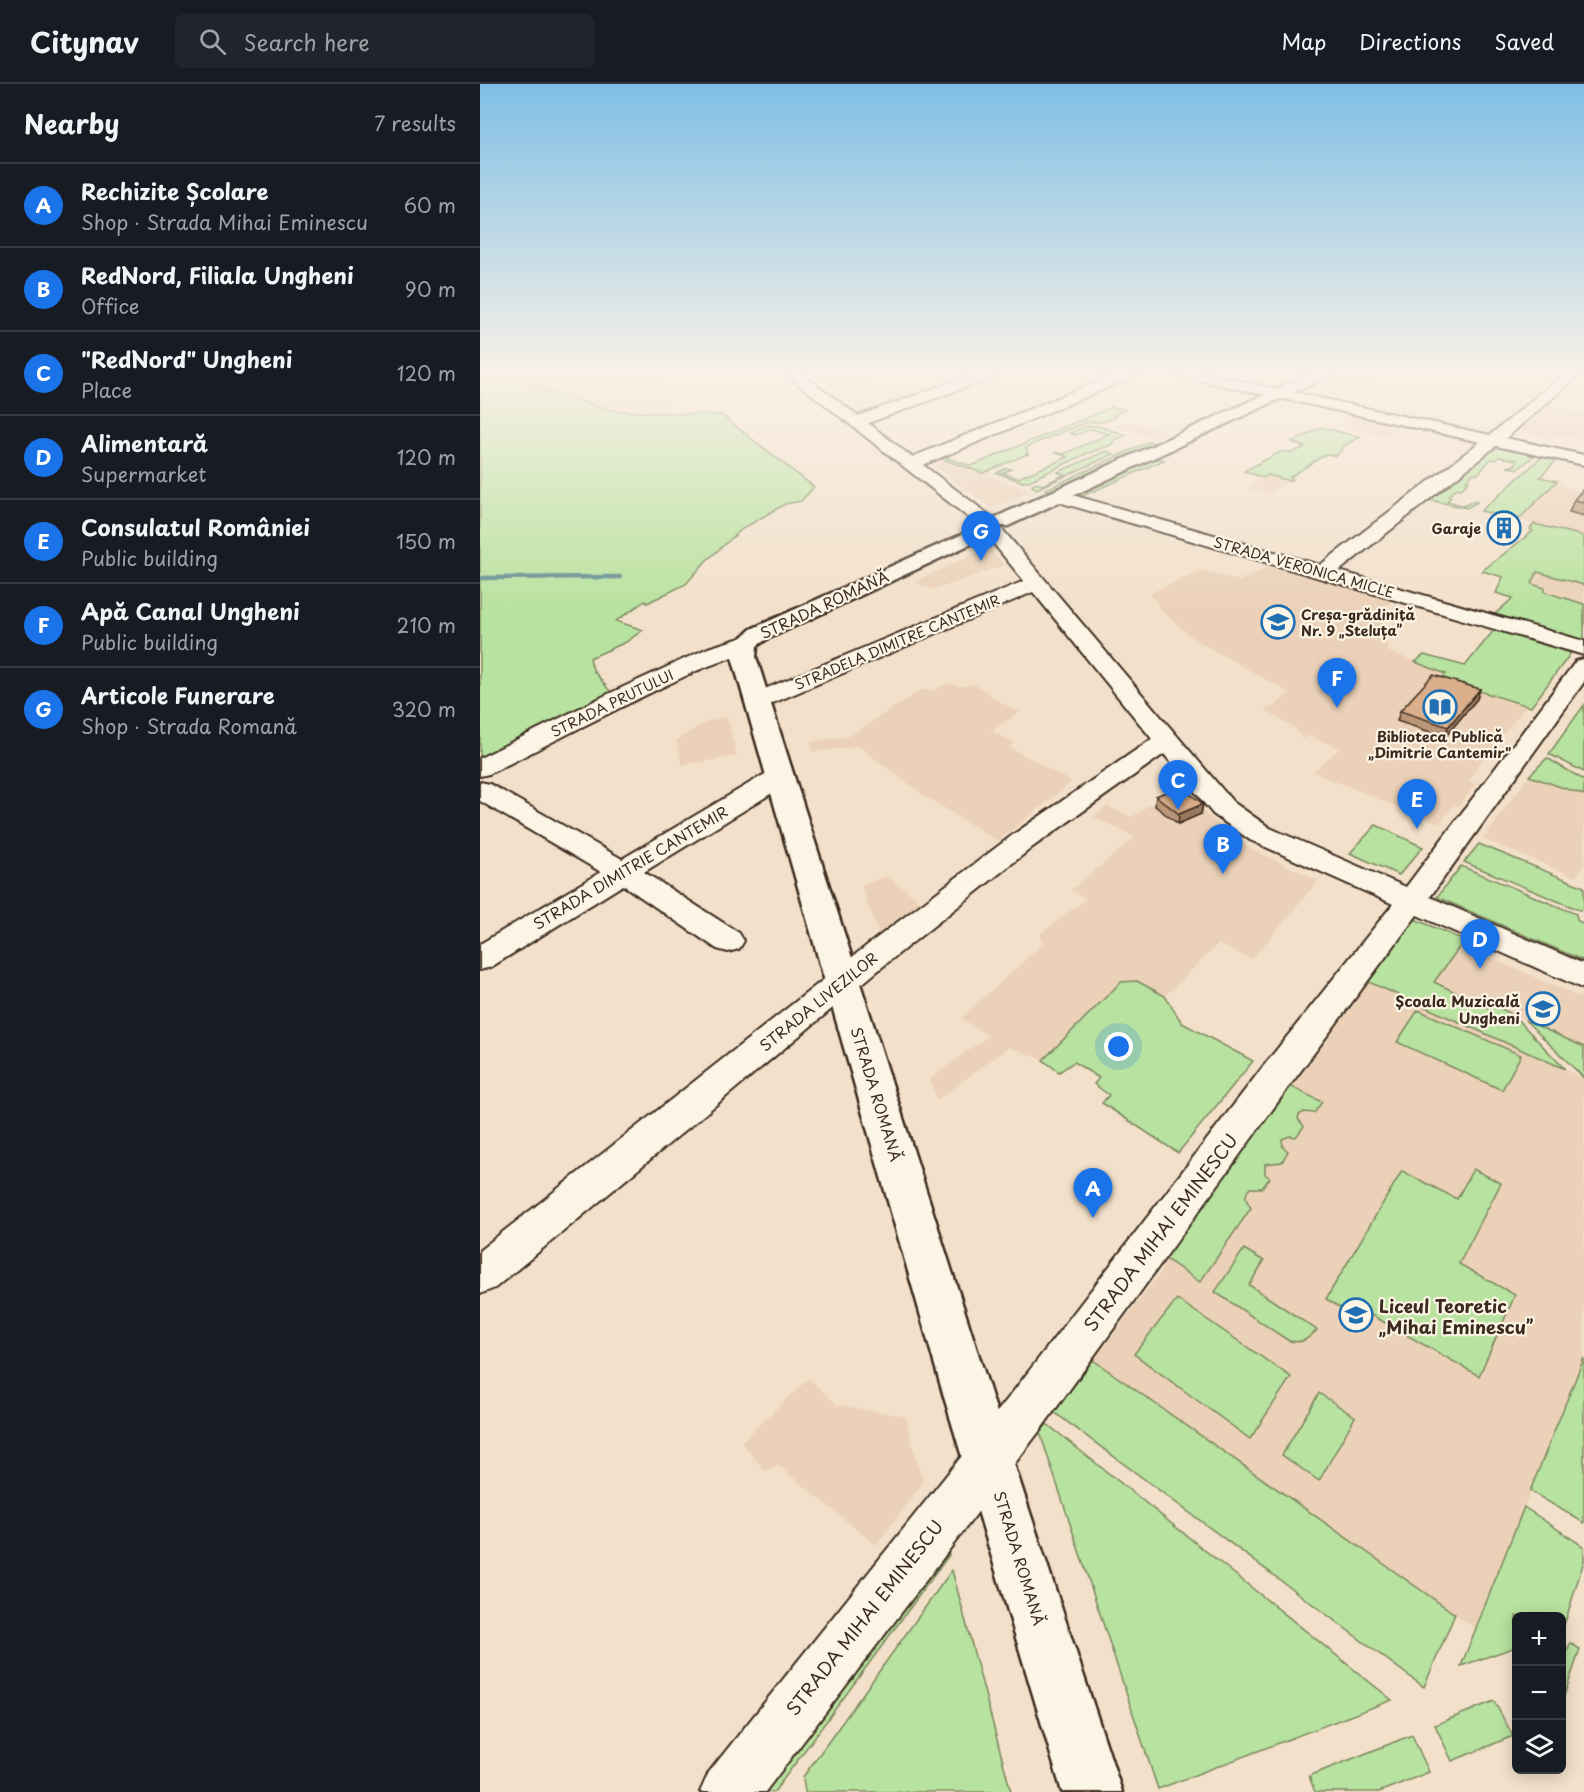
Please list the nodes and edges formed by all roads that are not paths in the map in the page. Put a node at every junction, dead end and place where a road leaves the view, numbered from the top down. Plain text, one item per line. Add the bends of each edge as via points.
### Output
1 (893, 451) edge
2 (942, 451) edge
3 (1156, 451) edge
4 (1480, 451) edge
5 (1539, 451) edge
6 (1584, 460) edge
7 (910, 464) junction
8 (1058, 496) junction
9 (990, 527) junction
10 (1323, 573) junction
11 (1036, 583) junction
12 (747, 643) junction
13 (1584, 648) edge
14 (1584, 666) edge
15 (757, 701) junction
16 (1166, 741) junction
17 (480, 768) edge
18 (781, 776) junction
19 (480, 790) edge
20 (622, 872) junction
21 (1412, 901) junction
22 (728, 940) dead end
23 (480, 960) edge
24 (1584, 977) edge
25 (843, 982) junction
26 (480, 1275) edge
27 (988, 1457) junction
28 (729, 1792) edge
29 (1092, 1792) edge

1 - 7 street
2 - 7 street
3 - 8 main road, STRADA ROMANĂ
4 - 10 street
5 - 6 street
7 - 9 street
8 - 9 main road, STRADA ROMANĂ
8 - 10 street, STRADA VERONICA MICLE
9 - 11 street
9 - 12 main road, STRADA ROMANĂ
10 - 13 street, STRADA VERONICA MICLE
11 - 15 street, STRADELA DIMITRE CANTEMIR
11 - 16 street
12 - 15 main road, STRADA ROMANĂ via 744,657
12 - 17 street, STRADA PRUTULUI via 716,653
14 - 21 street, STRADA MIHAI EMINESCU
15 - 18 main road, STRADA ROMANĂ
16 - 21 street via 1223,808 1260,834
16 - 25 street, STRADA LIVEZILOR via 1024,840
18 - 20 street, STRADA DIMITRIE CANTEMIR
18 - 25 main road, STRADA ROMANĂ
19 - 20 street
20 - 22 street
20 - 23 street, STRADA DIMITRIE CANTEMIR
21 - 24 street
21 - 27 street, STRADA MIHAI EMINESCU
25 - 26 street, STRADA LIVEZILOR
25 - 27 main road, STRADA ROMANĂ
27 - 28 street, STRADA MIHAI EMINESCU
27 - 29 main road, STRADA ROMANĂ

